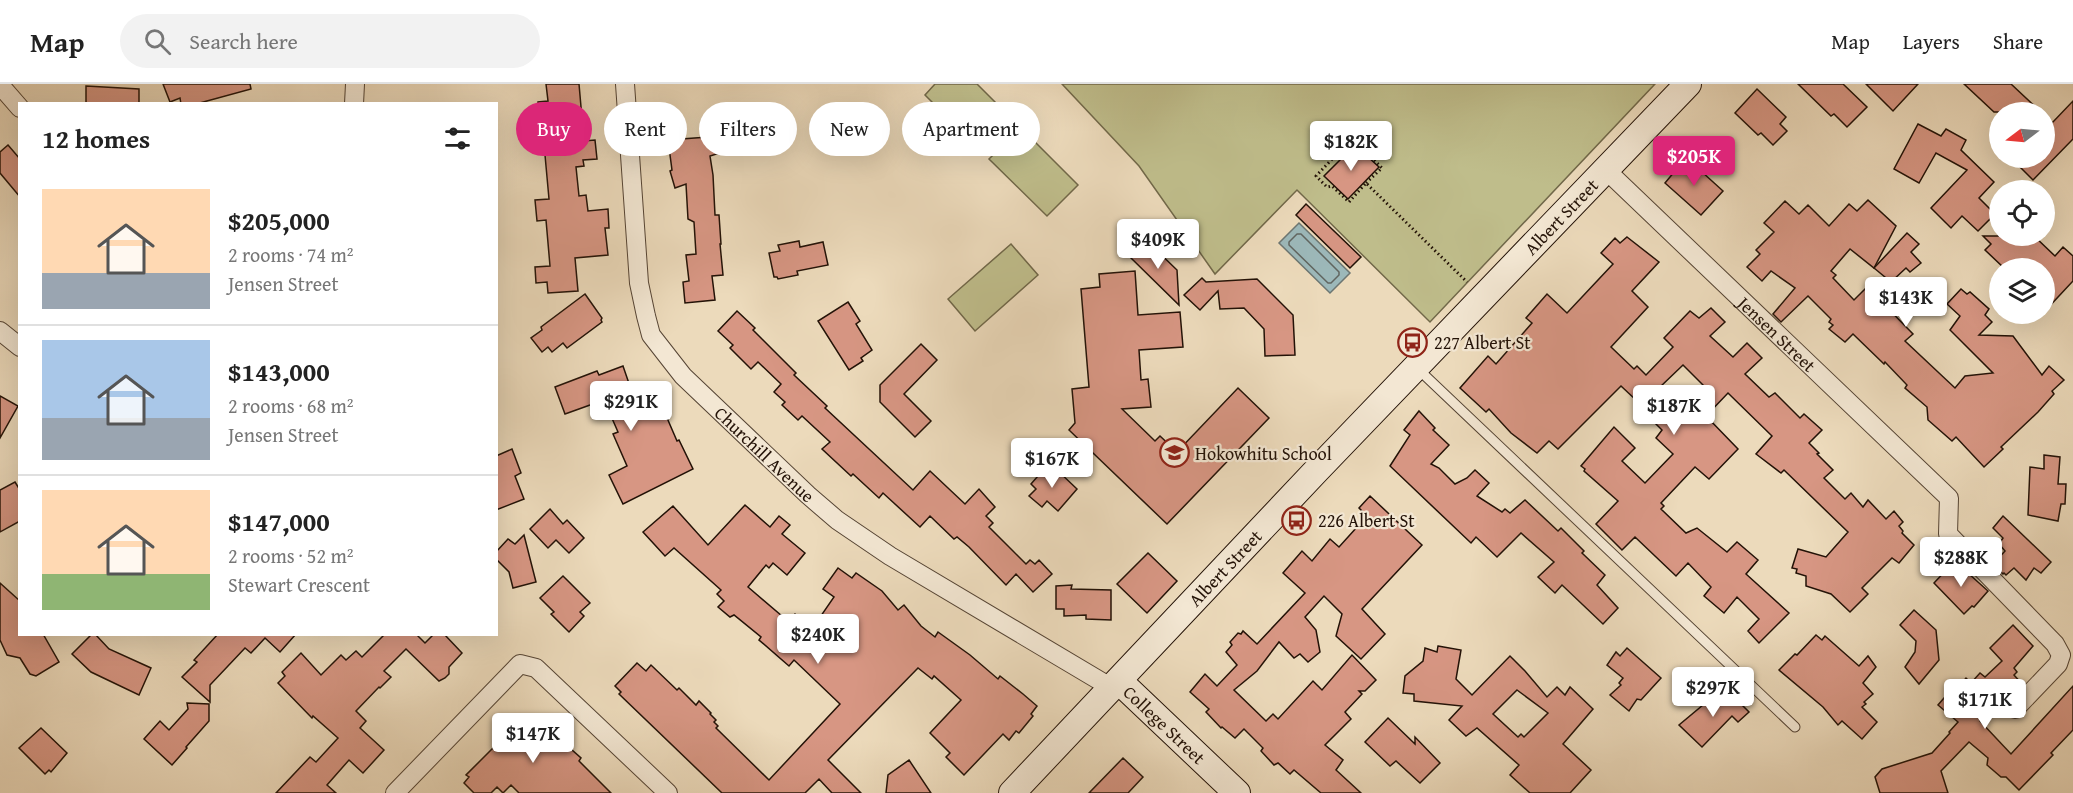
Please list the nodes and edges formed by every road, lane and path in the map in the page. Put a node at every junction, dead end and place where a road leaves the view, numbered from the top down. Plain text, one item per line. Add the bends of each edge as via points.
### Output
1 (355, 84) edge
2 (625, 84) edge
3 (1688, 84) edge
4 (0, 85) edge
5 (354, 102) edge
6 (18, 106) edge
7 (1606, 170) junction
8 (1366, 183) junction
9 (1470, 285) dead end
10 (0, 331) edge
11 (18, 345) edge
12 (1416, 368) junction
13 (1116, 684) junction
14 (2015, 709) dead end
15 (1795, 727) dead end
16 (395, 793) edge
17 (668, 793) edge
18 (1012, 793) edge
19 (1237, 793) edge

1 - 5 street
2 - 13 street, Churchill Avenue via 639,283 651,335 683,376 837,520 890,556
3 - 7 main road, Albert Street
4 - 6 street
7 - 12 main road, Albert Street
7 - 14 street, Jensen Street via 1949,498 1948,534 2055,644 2061,655 2058,664
8 - 8 path via 1348,202 1316,176 1355,135 1382,168
8 - 9 path
10 - 11 street
12 - 13 main road, Albert Street
12 - 15 lane
13 - 18 main road, Albert Street
13 - 19 main road, College Street
16 - 17 street via 520,664 536,668

